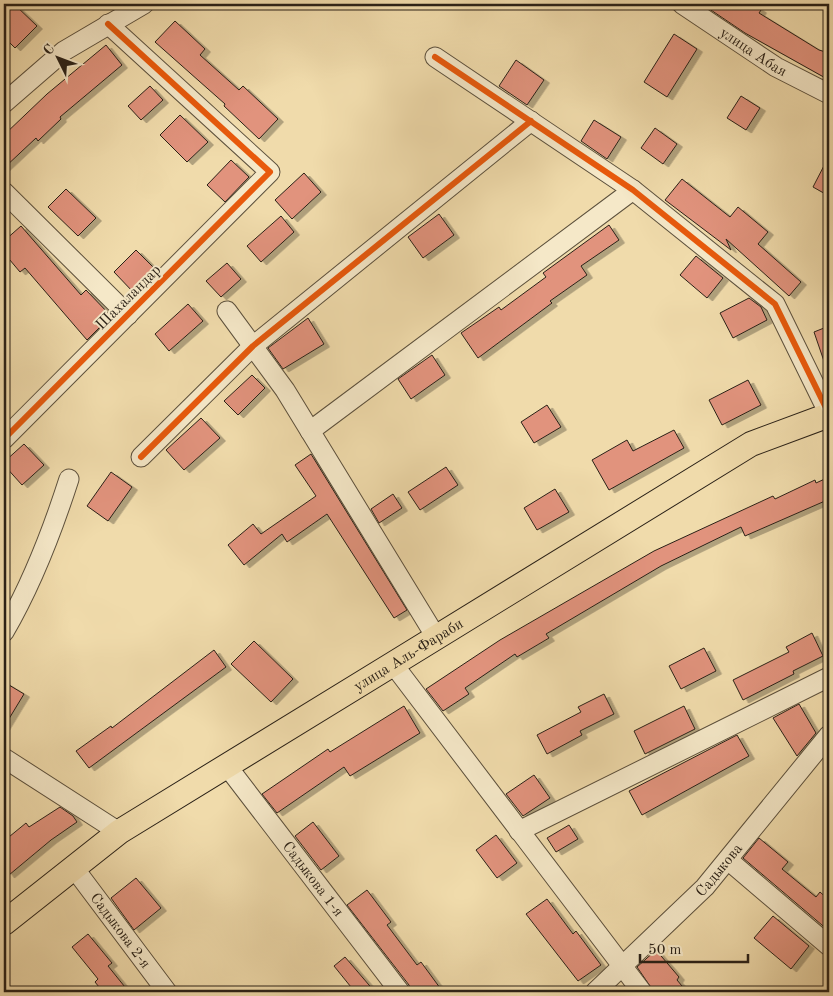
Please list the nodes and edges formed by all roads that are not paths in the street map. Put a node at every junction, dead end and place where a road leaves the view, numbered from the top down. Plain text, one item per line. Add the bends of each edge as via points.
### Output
1 (144, 4) edge
2 (682, 4) edge
3 (108, 24) junction
4 (435, 57) dead end
5 (829, 94) edge
6 (4, 104) edge
7 (531, 121) junction
8 (633, 190) junction
9 (4, 192) edge
10 (227, 311) dead end
11 (128, 315) junction
12 (253, 346) junction
13 (829, 414) edge
14 (310, 431) junction
15 (4, 440) edge
16 (141, 457) dead end
17 (69, 479) dead end
18 (4, 632) edge
19 (436, 637) junction
20 (393, 664) junction
21 (829, 677) edge
22 (829, 735) edge
23 (4, 758) edge
24 (227, 766) junction
25 (519, 831) junction
26 (119, 832) junction
27 (728, 860) junction
28 (74, 868) junction
29 (4, 923) edge
30 (829, 946) edge
31 (622, 967) junction
32 (167, 992) edge
33 (400, 992) edge
34 (595, 992) edge
35 (642, 992) edge

1 - 3 street
2 - 5 street, улица Абая via 776,68
3 - 6 street via 64,50
3 - 11 street, Шахаландар via 270,172
4 - 7 street
7 - 8 street
7 - 12 street
8 - 13 street via 775,304
8 - 14 street
9 - 11 street
10 - 12 street
11 - 15 street, Шахаландар
12 - 14 street via 286,390
12 - 16 street
13 - 19 main road, улица Аль-Фараби via 751,444
14 - 19 street
17 - 18 street via 53,528
19 - 20 main road, улица Аль-Фараби
20 - 24 main road, улица Аль-Фараби
20 - 25 street
21 - 25 street
22 - 27 street, Садыкова
23 - 26 street
24 - 26 main road, улица Аль-Фараби
24 - 33 street, Садыкова 1-я
25 - 31 street
26 - 28 main road, улица Аль-Фараби
27 - 30 street
27 - 31 street, Садыкова via 705,887
28 - 29 main road, улица Аль-Фараби
28 - 32 street, Садыкова 2-я
31 - 34 street, Садыкова
31 - 35 street

